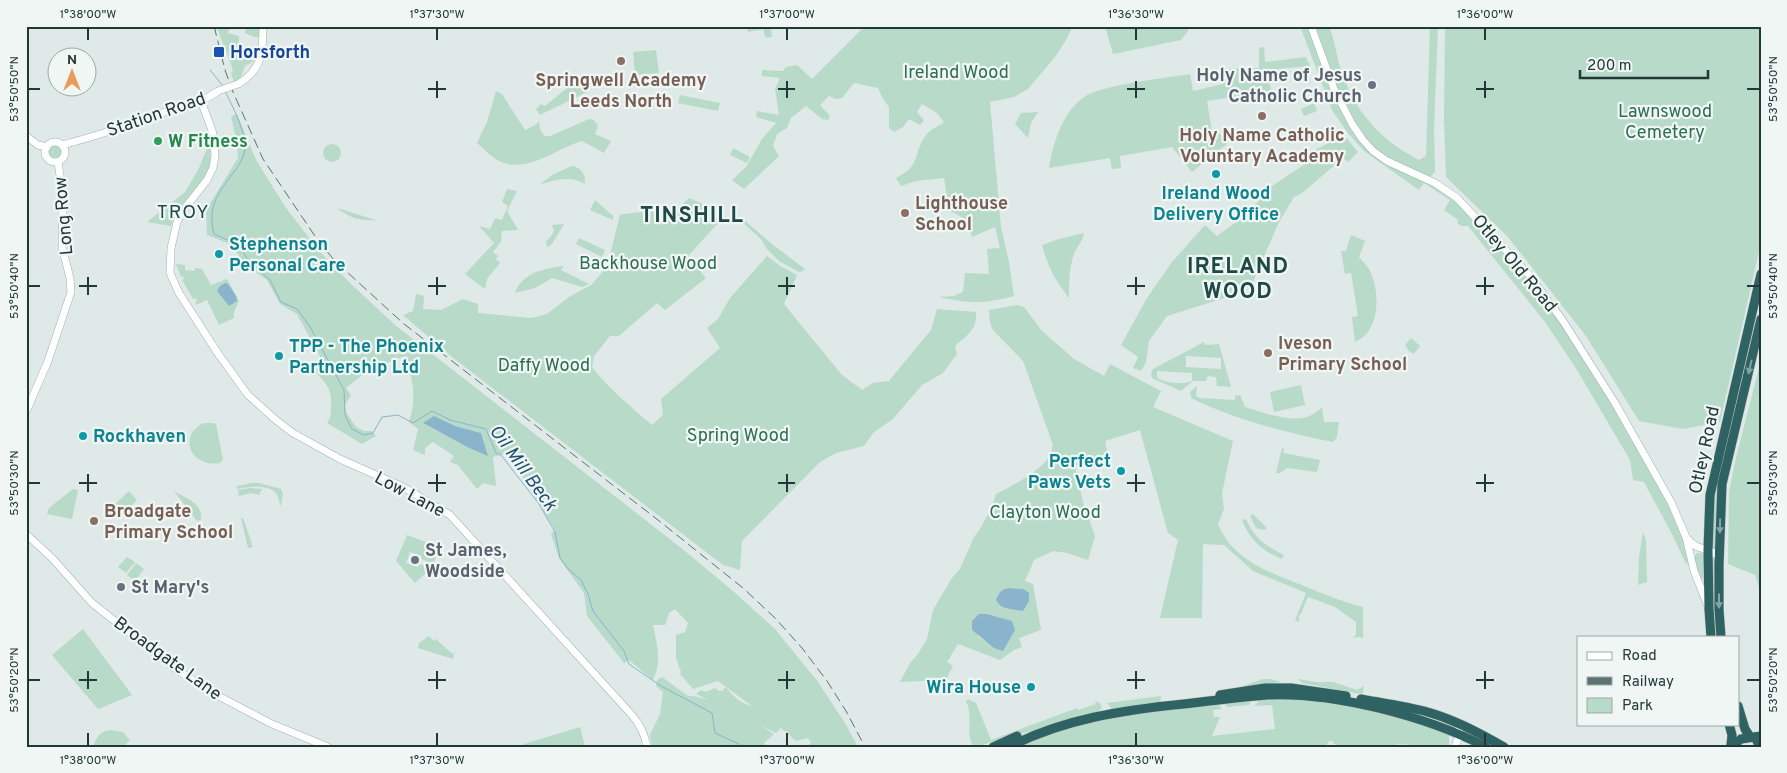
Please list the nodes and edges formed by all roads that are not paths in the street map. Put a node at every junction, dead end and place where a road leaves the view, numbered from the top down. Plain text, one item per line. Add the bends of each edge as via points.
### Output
1 (263, 26) edge
2 (1311, 26) edge
3 (201, 101) junction
4 (26, 136) edge
5 (62, 145) junction
6 (46, 147) junction
7 (58, 162) junction
8 (1761, 274) edge
9 (1761, 319) edge
10 (26, 412) edge
11 (1725, 450) junction
12 (26, 534) edge
13 (1686, 537) junction
14 (1705, 550) junction
15 (1719, 558) junction
16 (1691, 559) junction
17 (1709, 609) junction
18 (1711, 636) edge
19 (1722, 636) edge
20 (1180, 704) junction
21 (1740, 713) edge
22 (1458, 723) junction
23 (1730, 726) edge
24 (1472, 729) junction
25 (1044, 731) junction
26 (1460, 734) junction
27 (1755, 736) edge
28 (1474, 741) junction
29 (1455, 746) edge
30 (1731, 746) edge
31 (328, 747) edge
32 (647, 747) edge
33 (994, 747) edge
34 (1008, 747) edge
35 (1486, 747) edge
36 (1504, 747) edge
37 (1760, 747) edge

1 - 3 street, Station Road, bridge via 262,54 256,69 238,84
2 - 13 street, Otley Old Road via 1342,105 1373,151 1457,198 1547,298 1652,466
3 - 5 street, Station Road
3 - 32 street, Low Lane via 214,140 214,164 207,180 182,212 174,234 170,273 219,355 248,395 277,421 306,441 402,487 450,515 632,714 645,735
4 - 6 street
5 - 6 street via 53,142
5 - 7 street via 66,153
6 - 7 street via 47,159
7 - 10 street, Long Row via 63,196 62,247 71,292 48,361
8 - 11 highway, Otley Road
9 -> 11 highway, Otley Road
11 - 14 highway, Otley Road via 1710,495
11 -> 15 highway, Otley Road
12 - 31 street, Broadgate Lane via 92,603 158,656 209,691 272,724
13 - 14 street, Otley Old Road via 1693,545
13 - 16 street, Otley Old Road
14 - 15 street, Otley Old Road
14 - 16 street via 1694,552
14 - 17 highway, Otley Road
15 -> 19 highway, Otley Road
16 - 17 street, Otley Old Road via 1699,589
17 - 18 highway, Otley Road
20 - 22 highway via 1264,688 1291,688 1406,707
20 - 25 highway via 1107,714
20 - 26 highway via 1266,695 1313,697 1398,714
21 - 27 highway via 1745,729
22 - 24 highway
22 - 26 street
23 - 30 highway
24 - 26 street
24 - 36 highway
25 - 33 highway via 1017,736
25 - 34 highway
26 - 28 highway
26 - 29 street
27 - 30 highway via 1741,739
27 - 37 highway
28 - 29 street
28 - 35 highway

